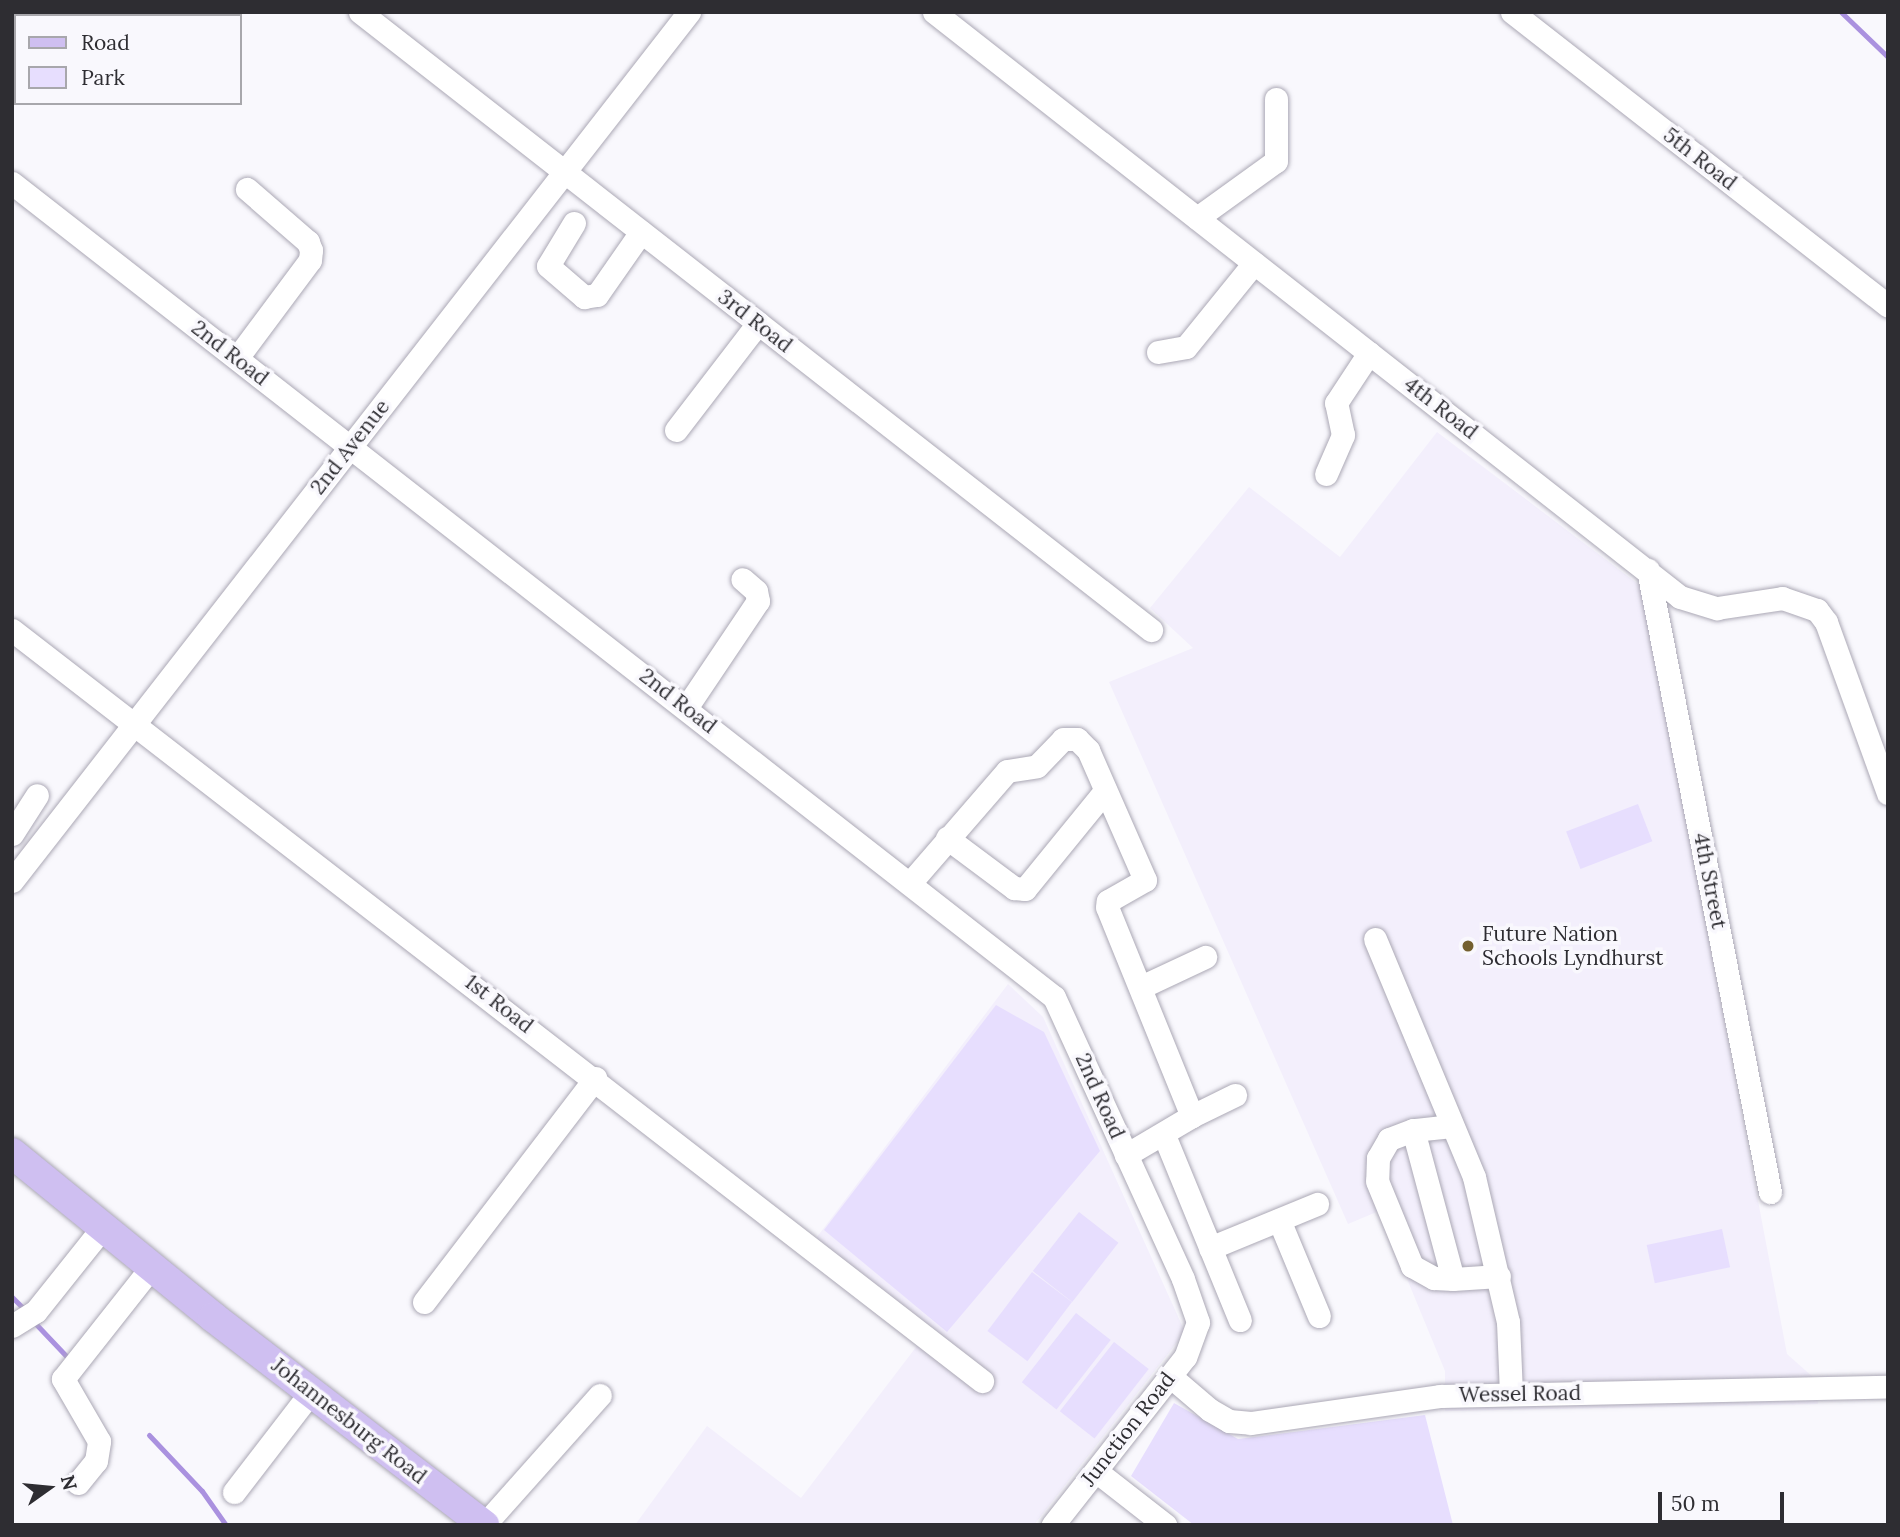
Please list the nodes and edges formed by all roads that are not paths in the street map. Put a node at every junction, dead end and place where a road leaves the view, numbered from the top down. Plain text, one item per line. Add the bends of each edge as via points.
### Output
1 (360, 12) edge
2 (689, 12) edge
3 (934, 12) edge
4 (1512, 12) edge
5 (1276, 99) dead end
6 (564, 172) junction
7 (12, 183) edge
8 (247, 189) dead end
9 (1197, 218) junction
10 (574, 223) dead end
11 (641, 232) junction
12 (1254, 263) junction
13 (1888, 306) edge
14 (758, 323) junction
15 (1158, 352) dead end
16 (1369, 353) junction
17 (237, 358) junction
18 (676, 430) dead end
19 (351, 446) junction
20 (1326, 474) dead end
21 (1648, 570) junction
22 (743, 579) dead end
23 (12, 629) edge
24 (1151, 630) dead end
25 (686, 708) junction
26 (136, 723) junction
27 (1105, 791) junction
28 (1888, 793) edge
29 (37, 795) dead end
30 (12, 834) edge
31 (947, 838) junction
32 (12, 881) edge
33 (909, 883) junction
34 (1375, 939) dead end
35 (1205, 957) dead end
36 (1140, 987) junction
37 (595, 1078) junction
38 (1235, 1095) dead end
39 (1192, 1116) junction
40 (1452, 1126) junction
41 (1413, 1130) junction
42 (1164, 1135) junction
43 (12, 1153) edge
44 (1126, 1155) junction
45 (12, 1175) edge
46 (1770, 1192) dead end
47 (1317, 1204) dead end
48 (1279, 1220) junction
49 (95, 1237) junction
50 (1210, 1248) junction
51 (145, 1275) junction
52 (1499, 1276) junction
53 (1453, 1279) junction
54 (424, 1302) dead end
55 (213, 1317) junction
56 (1320, 1317) dead end
57 (1240, 1320) dead end
58 (12, 1326) edge
59 (1198, 1331) joint
60 (1170, 1376) junction
61 (982, 1381) dead end
62 (1888, 1387) edge
63 (311, 1392) junction
64 (1511, 1394) junction
65 (600, 1395) dead end
66 (1096, 1471) junction
67 (78, 1483) dead end
68 (234, 1492) dead end
69 (484, 1525) edge
70 (1052, 1525) edge
71 (1165, 1525) edge

1 - 6 street, 3rd Road
2 - 6 street, 2nd Avenue
3 - 9 street, 4th Road
4 - 13 street, 5th Road
5 - 9 street via 1276,161
6 - 11 street, 3rd Road
6 - 19 street, 2nd Avenue
7 - 17 street, 2nd Road
8 - 17 street via 308,242 310,260
9 - 12 street, 4th Road
10 - 11 street via 548,266 584,297 597,295
11 - 14 street, 3rd Road
12 - 15 street via 1186,347
12 - 16 street, 4th Road
14 - 18 street
14 - 24 street, 3rd Road
16 - 20 street via 1336,403 1343,435
16 - 21 street, 4th Road
17 - 19 street, 2nd Road
19 - 25 street, 2nd Road
19 - 26 street, 2nd Avenue
21 - 28 street, 4th Road via 1679,597 1706,607 1782,598 1817,610 1826,622
21 - 46 street, 4th Street
22 - 25 street via 756,591 758,601
23 - 26 street, 1st Road
25 - 33 street, 2nd Road
26 - 32 street, 2nd Avenue
26 - 37 street, 1st Road
27 - 31 street via 1025,889 1014,888
27 - 31 street via 1088,750 1077,739 1063,739 1037,766 1007,771
27 - 36 street via 1145,877 1142,884 1106,905
29 - 30 street
31 - 33 street
33 - 44 street, 2nd Road via 1054,997
34 - 40 street
35 - 36 street
36 - 39 street
37 - 54 street
37 - 61 street, 1st Road
38 - 39 street
39 - 42 street
40 - 41 street
40 - 52 street via 1474,1177
41 - 53 street
41 - 53 street via 1389,1139 1378,1158 1377,1181 1412,1266 1434,1278
42 - 44 street
42 - 50 street
43 - 55 main road, Johannesburg Road
44 - 59 street, 2nd Road via 1195,1306
45 - 49 main road, Johannesburg Road
47 - 48 street
48 - 50 street
48 - 56 street
49 - 51 main road, Johannesburg Road
49 - 58 street via 36,1311
50 - 57 street
51 - 55 main road, Johannesburg Road
51 - 67 street via 63,1379 99,1441 96,1461
52 - 53 street
52 - 64 street via 1512,1353
55 - 63 main road, Johannesburg Road
59 - 60 street, Junction Road
60 - 64 street, Wessel Road via 1210,1410 1229,1421 1251,1423 1440,1396
60 - 66 street, Junction Road
62 - 64 street, Wessel Road
63 - 68 street
63 - 69 main road, Johannesburg Road
65 - 69 street
66 - 70 street, Junction Road
66 - 71 street

